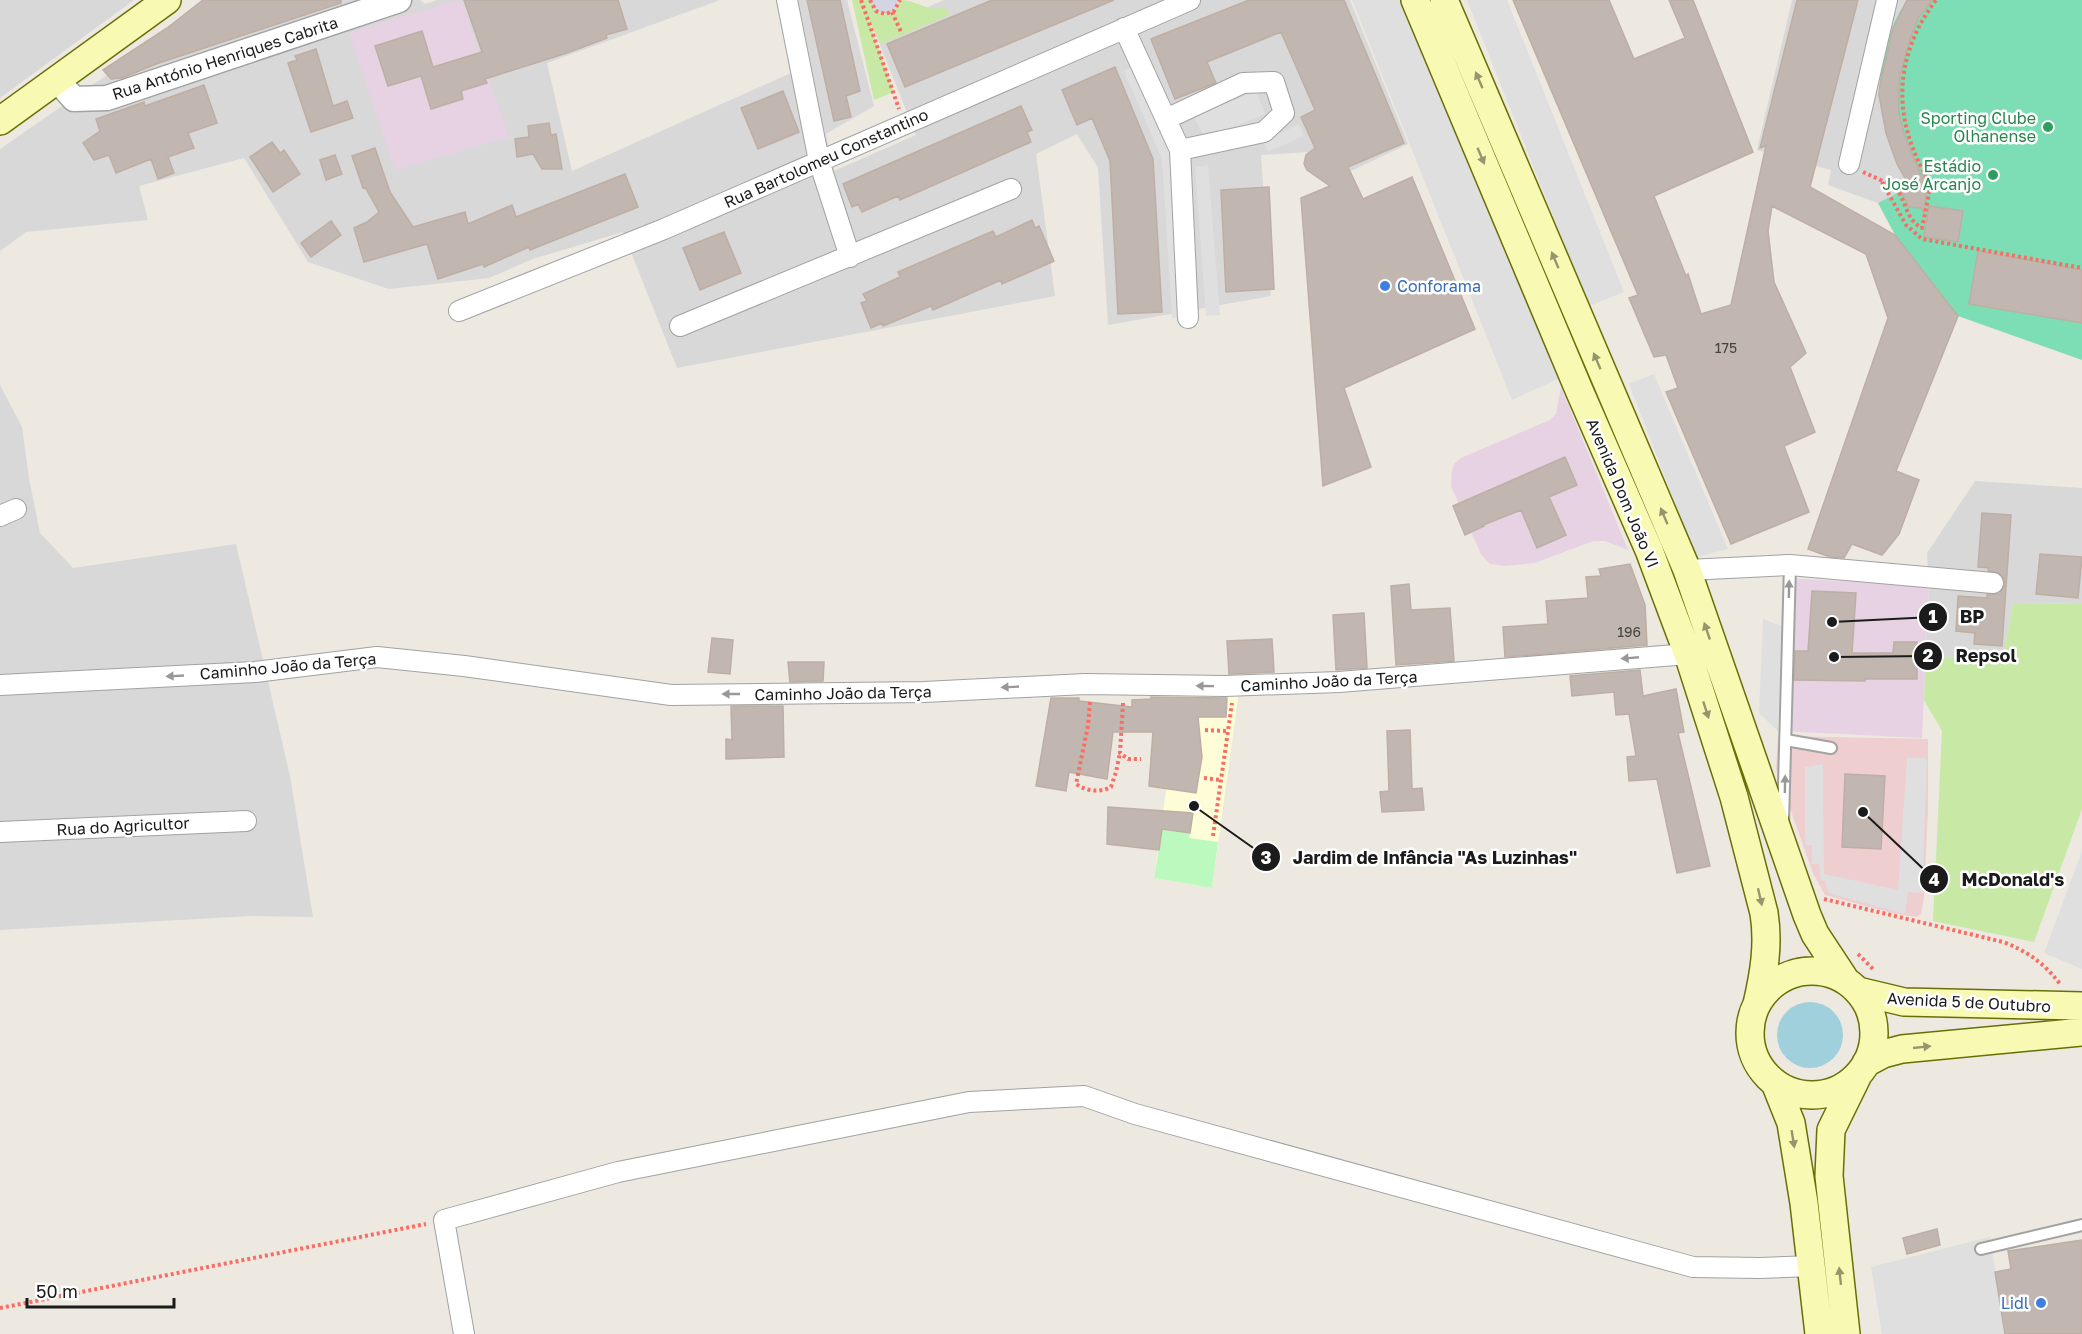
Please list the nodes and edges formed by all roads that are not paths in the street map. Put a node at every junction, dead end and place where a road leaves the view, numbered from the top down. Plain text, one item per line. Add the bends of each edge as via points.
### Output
1 (167, 0) edge
2 (399, 0) edge
3 (787, 0) edge
4 (1190, 0) edge
5 (1415, 0) edge
6 (1444, 0) edge
7 (1887, 0) edge
8 (1124, 28) junction
9 (57, 80) junction
10 (1166, 119) junction
11 (0, 121) edge
12 (1180, 150) junction
13 (819, 161) junction
14 (1849, 164) road end
15 (1011, 189) dead end
16 (850, 257) junction
17 (459, 311) dead end
18 (1188, 318) dead end
19 (680, 326) dead end
20 (1790, 565) junction
21 (1687, 570) junction
22 (1993, 583) dead end
23 (1688, 654) junction
24 (0, 685) edge
25 (1786, 741) junction
26 (1831, 748) dead end
27 (246, 821) dead end
28 (0, 832) edge
29 (1780, 843) junction
30 (1861, 982) junction
31 (2074, 999) edge
32 (1757, 1004) junction
33 (2082, 1032) edge
34 (1863, 1068) junction
35 (1775, 1083) junction
36 (2082, 1225) edge
37 (1981, 1249) dead end
38 (1812, 1266) junction
39 (464, 1334) edge
40 (1819, 1334) edge
41 (1846, 1334) edge

1 - 9 main road
2 - 9 street, Rua António Henriques Cabrita via 107,98 74,99
3 - 13 street
4 - 8 street, Rua Bartolomeu Constantino
5 -> 23 main road, Avenida Dom João VI via 1649,550
21 -> 6 main road, Avenida Dom João VI
7 - 14 street
8 - 10 street
8 - 13 street, Rua Bartolomeu Constantino
9 - 11 main road
10 - 12 street
10 - 12 street via 1243,83 1274,82 1284,113 1263,132
12 - 18 street
13 - 16 street
13 - 17 street, Rua Bartolomeu Constantino via 664,229
15 - 16 street
16 - 19 street
20 - 21 street
20 - 22 street
25 -> 20 lane
29 -> 21 main road, Avenida Dom João VI
23 -> 24 street, Caminho João da Terça via 1339,682 1234,686 1085,684 924,692 671,695 377,657 255,672
23 -> 32 main road, Avenida Dom João VI via 1734,798 1764,913 1765,972
25 - 26 lane
29 -> 25 lane
27 - 28 street, Rua do Agricultor
29 - 30 main road, Avenida Dom João VI via 1815,934
30 - 31 main road, Avenida 5 de Outubro via 1904,1002 1962,1005
30 - 32 main road, Avenida Dom João VI via 1821,971 1798,972 1772,985
30 - 34 main road, Avenida Dom João VI via 1874,1028 1873,1045
32 - 35 main road, Avenida Dom João VI via 1750,1026 1752,1050 1762,1071
34 -> 33 main road, Avenida 5 de Outubro via 1883,1054 1902,1049
34 - 35 main road via 1842,1087 1820,1095 1796,1093
41 -> 34 main road, Avenida Dom João VI via 1829,1176 1831,1130
35 -> 38 main road via 1791,1123
36 - 37 lane
38 - 39 street via 1693,1267 1135,1114 1084,1096 969,1102 618,1172 444,1220
38 - 40 main road

